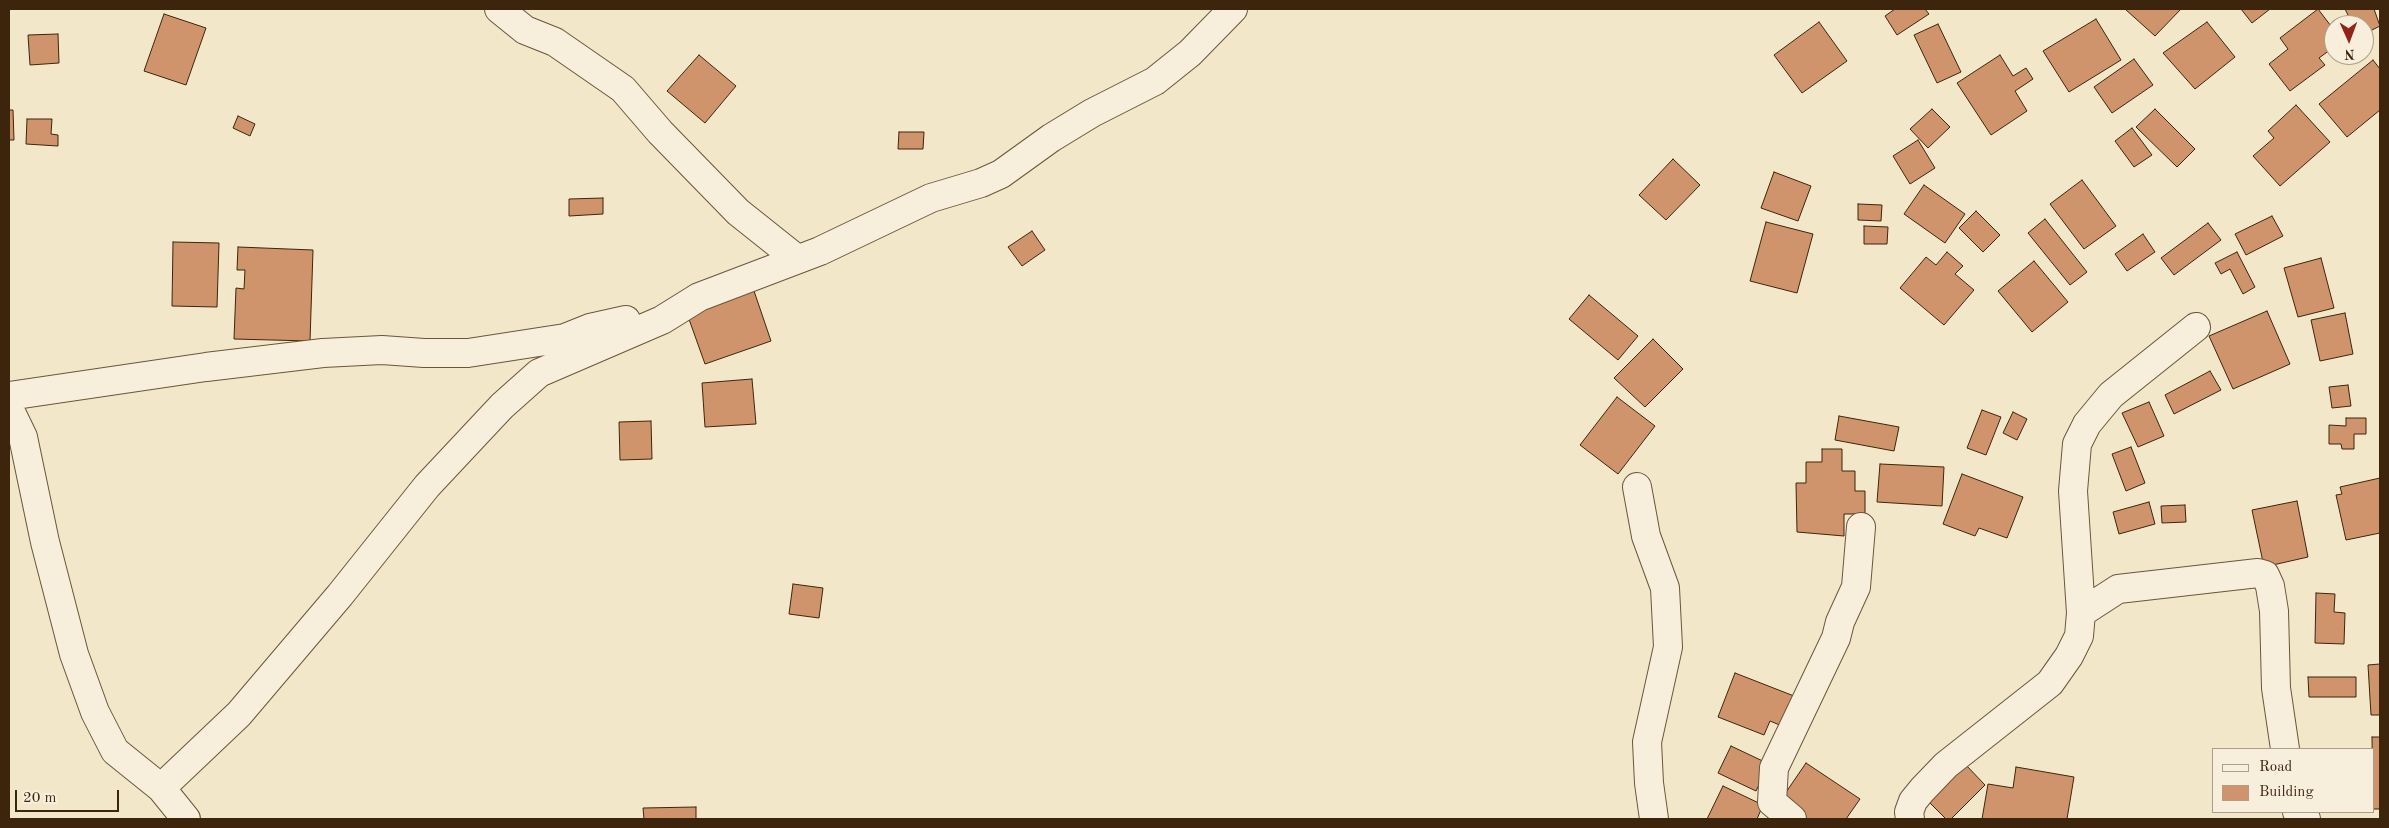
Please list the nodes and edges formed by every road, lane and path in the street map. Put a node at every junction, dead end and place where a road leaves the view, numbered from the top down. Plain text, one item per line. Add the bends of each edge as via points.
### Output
1 (499, 9) edge
2 (1233, 9) edge
3 (796, 259) junction
4 (677, 311) junction
5 (2196, 327) dead end
6 (9, 396) edge
7 (9, 408) edge
8 (1637, 487) dead end
9 (1861, 527) dead end
10 (2081, 613) junction
11 (2285, 748) edge
12 (161, 788) junction
13 (186, 819) edge
14 (1654, 819) edge
15 (1792, 819) edge
16 (1910, 819) edge

1 - 3 street via 525,30 555,42 623,89 738,212
2 - 3 street via 1190,53 1155,81 1092,113 1001,174 931,198 820,251
3 - 4 street via 699,297
4 - 6 street via 590,328 565,338 468,353 382,350 323,353
4 - 12 street via 539,372 502,406 427,486 239,714
5 - 10 street via 2111,395 2087,424 2077,444 2073,491
7 - 12 street via 23,437 45,542 74,654 95,712 115,751
8 - 14 street via 1646,536 1665,588 1667,618 1668,647 1647,742 1648,783
9 - 15 street via 1856,587 1836,638 1774,768 1772,802
10 - 11 street via 2118,589 2258,573 2265,576 2274,610 2276,688
10 - 16 street via 2079,636 2050,684 1946,765 1913,801
12 - 13 street

